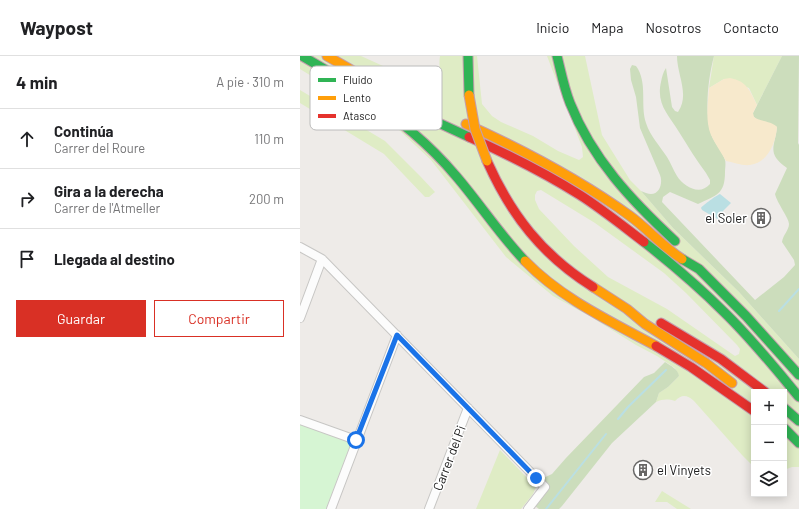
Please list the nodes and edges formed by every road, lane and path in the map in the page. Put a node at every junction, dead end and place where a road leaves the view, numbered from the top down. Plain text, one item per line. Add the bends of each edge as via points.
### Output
1 (302, 56) edge
2 (327, 56) edge
3 (468, 56) edge
4 (556, 56) edge
5 (319, 66) edge
6 (344, 66) edge
7 (455, 118) dead end
8 (442, 124) edge
9 (412, 130) edge
10 (300, 247) edge
11 (322, 259) junction
12 (699, 269) junction
13 (627, 309) junction
14 (300, 318) edge
15 (397, 335) junction
16 (799, 375) edge
17 (760, 389) edge
18 (799, 396) edge
19 (751, 398) edge
20 (468, 408) junction
21 (751, 409) edge
22 (787, 411) edge
23 (300, 420) edge
24 (799, 421) edge
25 (787, 431) edge
26 (787, 439) edge
27 (356, 440) junction
28 (799, 443) edge
29 (799, 449) edge
30 (331, 509) edge
31 (429, 509) edge
32 (528, 509) edge

1 - 5 highway
2 - 6 highway
3 - 13 highway, bridge via 475,129 495,179 517,217 535,240 564,267
4 - 12 highway via 570,104 602,164
7 - 12 highway via 512,145 583,184 631,217 679,257
8 - 18 highway via 511,156 580,195 616,220 674,266 725,313
9 - 21 highway via 455,174 512,246 549,283 601,316 670,354
10 - 11 street
11 - 14 street
11 - 15 street
12 - 16 highway
13 - 17 highway via 663,324 693,342 721,359
13 - 19 highway
15 - 20 street
15 - 27 street
20 - 31 street, Carrer del Pi
20 - 32 street via 545,487
22 - 24 highway
23 - 27 street
25 - 28 highway
26 - 29 highway
27 - 30 street

